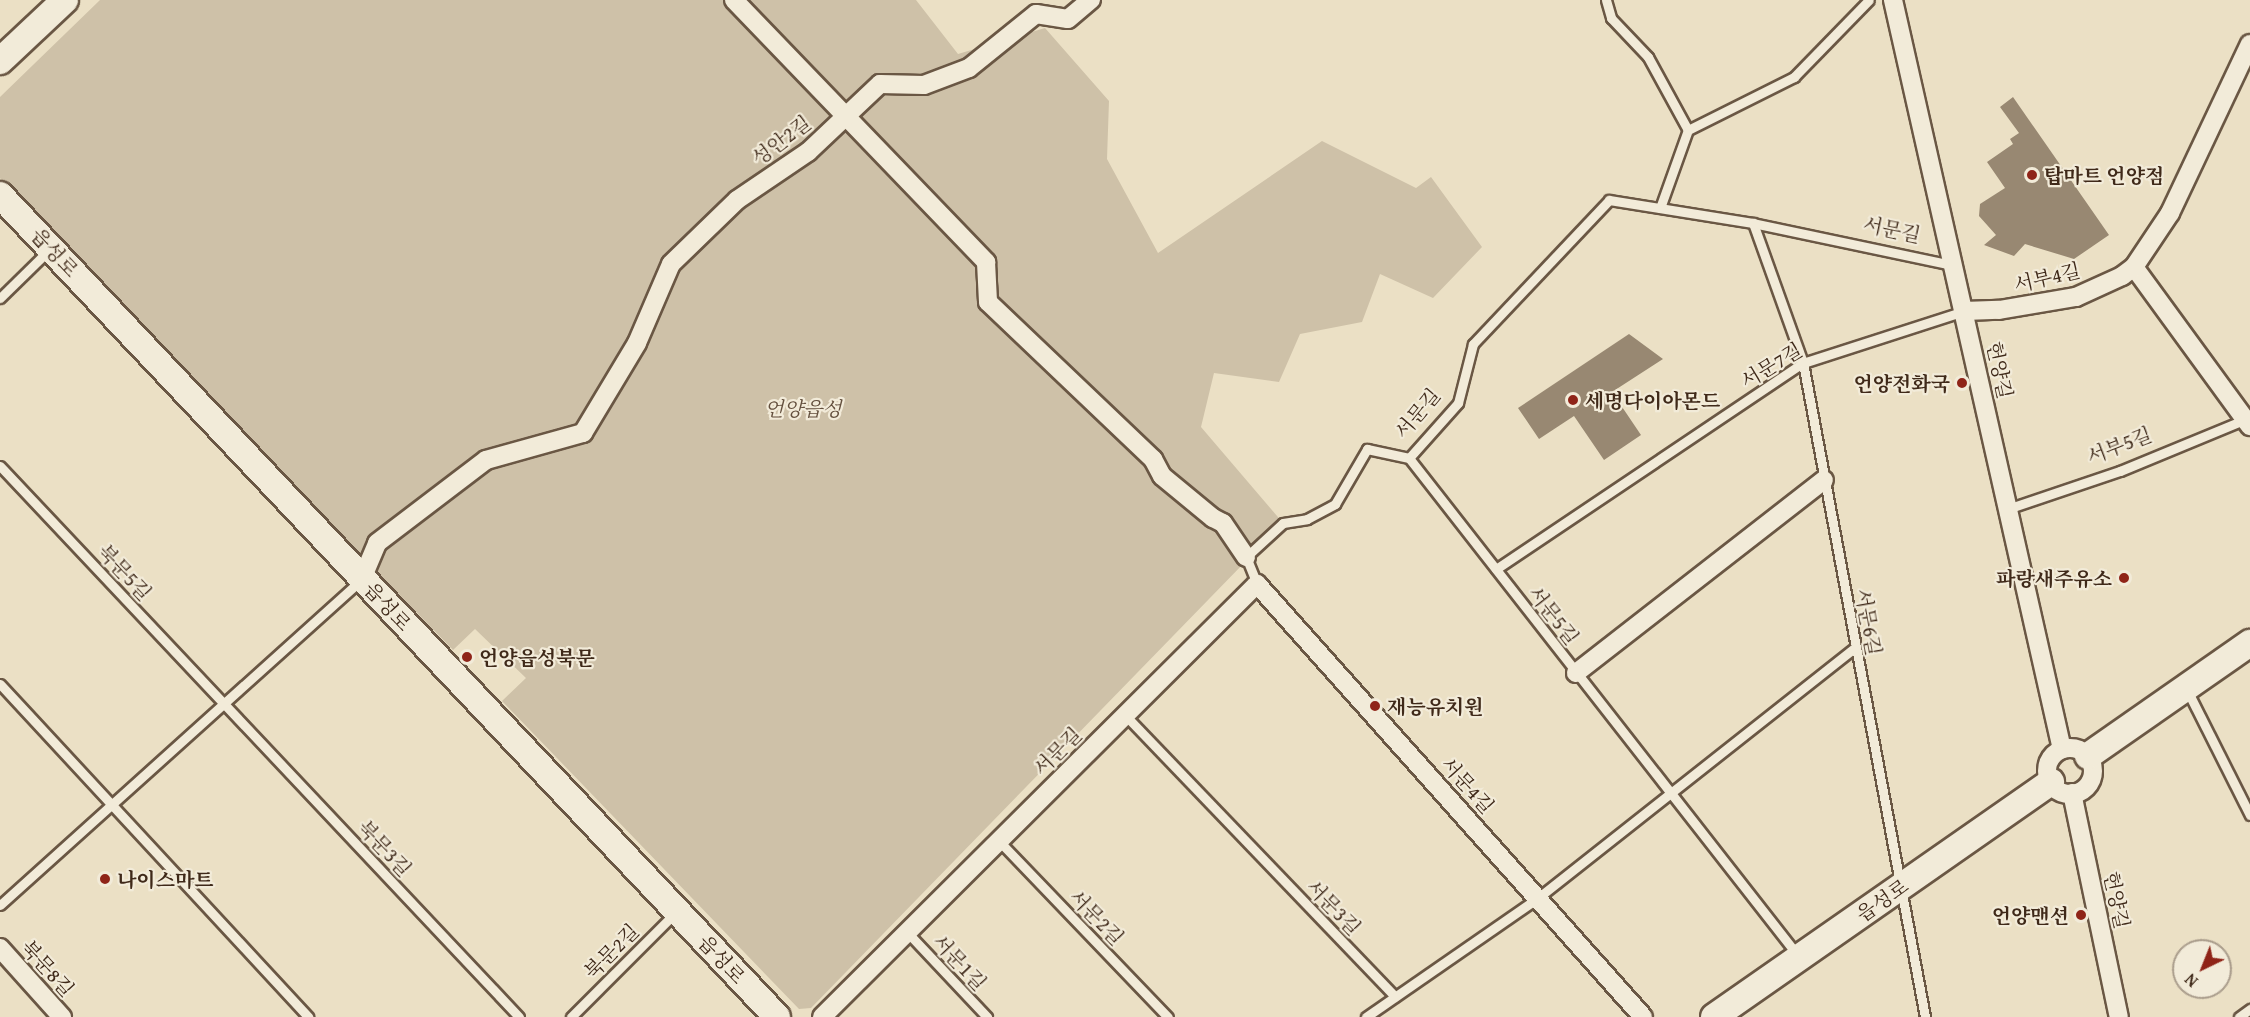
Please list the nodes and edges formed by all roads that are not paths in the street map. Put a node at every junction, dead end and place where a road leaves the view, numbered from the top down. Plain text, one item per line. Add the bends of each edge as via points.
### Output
1 (65, 0) edge
2 (734, 0) edge
3 (1091, 0) edge
4 (1606, 0) edge
5 (1869, 0) edge
6 (1893, 0) edge
7 (2250, 45) edge
8 (0, 61) edge
9 (845, 116) junction
10 (1688, 130) junction
11 (0, 195) edge
12 (1660, 208) junction
13 (1753, 223) junction
14 (51, 249) junction
15 (1952, 265) junction
16 (2134, 267) junction
17 (0, 298) edge
18 (1964, 311) junction
19 (1803, 363) junction
20 (2248, 420) edge
21 (1409, 458) junction
22 (0, 466) edge
23 (1824, 480) junction
24 (2007, 509) junction
25 (1246, 557) junction
26 (1496, 569) junction
27 (362, 579) junction
28 (1257, 584) junction
29 (2250, 643) edge
30 (1855, 648) junction
31 (1576, 673) junction
32 (0, 684) edge
33 (2186, 687) junction
34 (224, 703) junction
35 (1125, 715) junction
36 (2062, 749) junction
37 (2088, 756) junction
38 (2061, 788) junction
39 (1670, 794) junction
40 (112, 805) junction
41 (2250, 815) edge
42 (999, 841) junction
43 (1899, 888) junction
44 (1539, 897) junction
45 (0, 905) edge
46 (677, 911) junction
47 (907, 932) junction
48 (0, 948) edge
49 (1800, 957) junction
50 (1395, 997) junction
51 (2250, 1009) edge
52 (62, 1017) edge
53 (308, 1017) edge
54 (519, 1017) edge
55 (572, 1017) edge
56 (777, 1017) edge
57 (822, 1017) edge
58 (987, 1017) edge
59 (1168, 1017) edge
60 (1366, 1017) edge
61 (1643, 1017) edge
62 (1714, 1017) edge
63 (1925, 1017) edge
64 (2119, 1017) edge
65 (2240, 1017) edge

1 - 8 street
2 - 9 street
3 - 9 street, 성안2길 via 1068,19 1036,14 969,68 924,85 880,84
4 - 10 lane via 1611,18 1648,57
5 - 10 lane via 1794,77
6 - 15 street, 헌양길
7 - 16 street, 서부4길 via 2169,213
9 - 25 street via 986,262 988,302 1153,459 1162,476 1223,522
9 - 27 street, 성안2길 via 808,152 737,200 671,264 637,344 583,433 486,460 377,543
10 - 12 lane
11 - 14 street, 읍성로
12 - 13 lane, 서문길
12 - 21 lane, 서문길 via 1609,200 1473,344 1458,403
13 - 15 lane, 서문길
13 - 19 lane, 서문6길
14 - 17 lane
14 - 27 street, 읍성로
15 - 18 street, 헌양길
16 - 18 street, 서부4길 via 2076,297 1998,310
16 - 20 street, 서부5길
18 - 19 lane, 서문7길
18 - 24 street, 헌양길
19 - 23 lane, 서문6길
19 - 26 lane, 서문7길
20 - 24 lane, 서부5길 via 2120,471
21 - 25 lane, 서문길 via 1367,449 1335,504 1307,519 1283,523
21 - 26 lane, 서문5길
22 - 34 lane, 북문5길
23 - 30 lane, 서문6길
23 - 31 street
24 - 36 street, 헌양길
25 - 28 lane
26 - 31 lane, 서문5길
27 - 34 lane
27 - 46 street, 읍성로
28 - 35 street, 서문길
28 - 44 street, 서문4길
29 - 33 street
30 - 39 lane
30 - 43 lane, 서문6길
31 - 39 lane, 서문5길
32 - 40 lane
33 - 37 street
33 - 41 lane
34 - 40 lane
34 - 54 lane, 북문3길
35 - 42 street, 서문길
35 - 50 lane, 서문3길
36 - 37 street via 2079,749
36 - 38 street via 2048,765
37 - 38 street via 2093,765 2092,780 2082,790
38 - 43 street, 읍성로
38 - 64 street, 헌양길
39 - 44 lane
39 - 49 lane, 서문5길
40 - 45 lane
40 - 53 lane
42 - 47 street, 서문길
42 - 59 lane, 서문2길
43 - 49 street, 읍성로
43 - 63 lane, 서문6길
44 - 50 lane
44 - 61 street, 서문4길
46 - 55 lane, 북문2길
46 - 56 street, 읍성로
47 - 57 street, 서문길
47 - 58 lane, 서문1길
48 - 52 street, 북문8길
49 - 62 street, 읍성로
50 - 60 lane
51 - 65 lane

